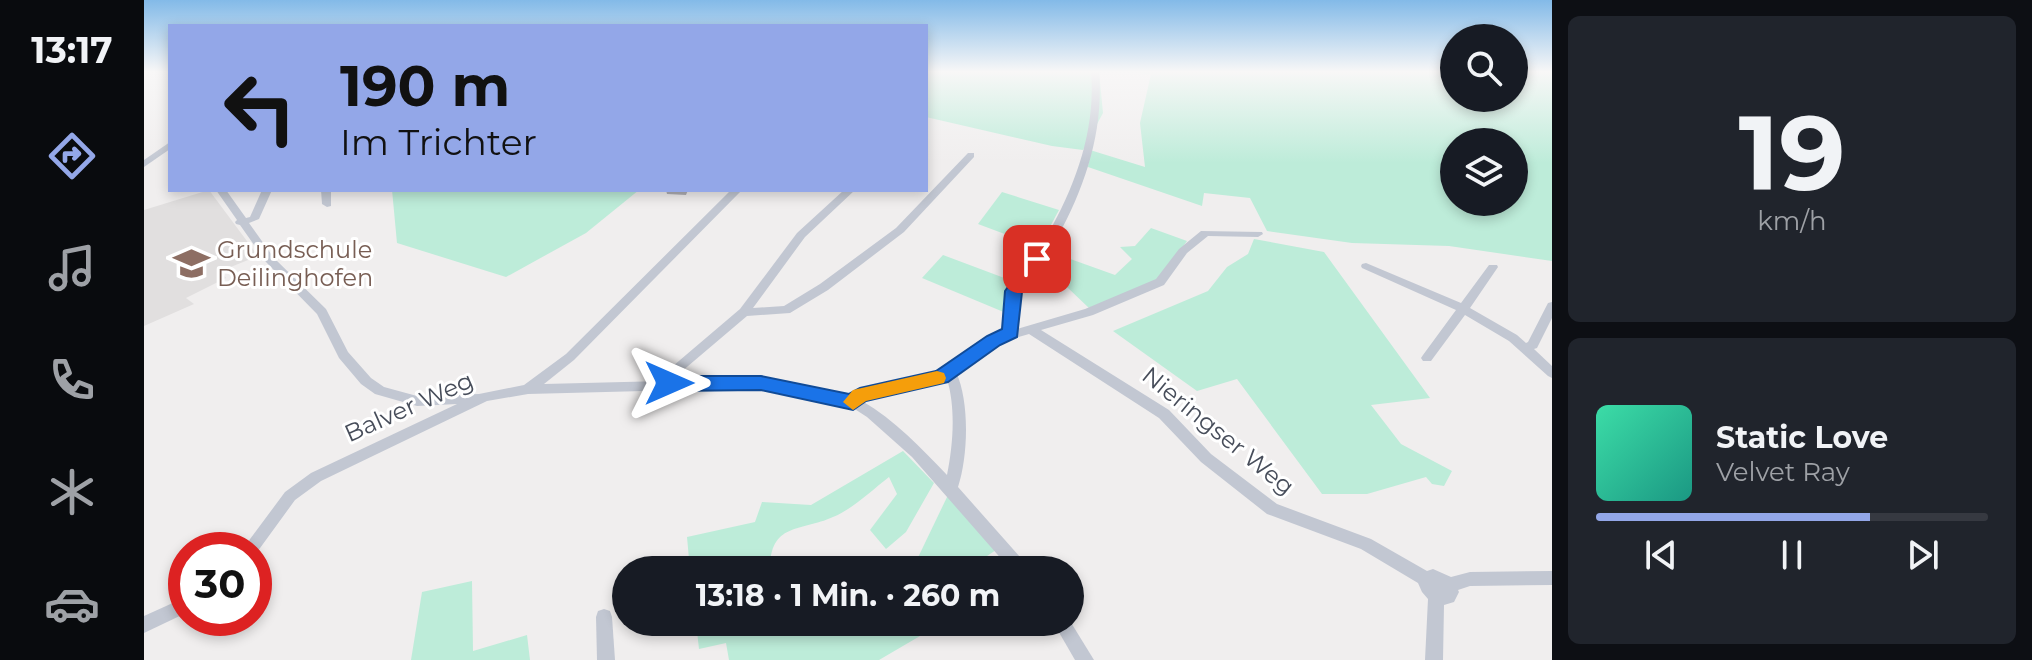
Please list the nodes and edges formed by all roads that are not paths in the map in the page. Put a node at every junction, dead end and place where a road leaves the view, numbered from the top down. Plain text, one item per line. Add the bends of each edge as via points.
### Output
1 (1097, 102) edge
2 (168, 146) edge
3 (971, 155) dead end
4 (144, 164) edge
5 (222, 192) edge
6 (266, 192) edge
7 (326, 192) edge
8 (735, 192) edge
9 (847, 192) edge
10 (327, 204) dead end
11 (240, 222) junction
12 (1258, 234) dead end
13 (1366, 266) dead end
14 (1493, 267) dead end
15 (1552, 306) edge
16 (1463, 309) junction
17 (744, 312) junction
18 (1030, 329) junction
19 (1011, 333) junction
20 (1525, 348) junction
21 (1427, 358) dead end
22 (1552, 373) edge
23 (951, 374) junction
24 (669, 383) junction
25 (528, 389) junction
26 (484, 397) junction
27 (853, 402) junction
28 (950, 491) junction
29 (263, 532) edge
30 (1008, 556) edge
31 (1552, 578) edge
32 (1442, 590) junction
33 (168, 614) edge
34 (604, 617) dead end
35 (144, 625) edge
36 (1068, 636) edge
37 (1080, 658) edge
38 (606, 660) edge
39 (1434, 660) edge

1 - 19 street via 1076,186 1049,242 1013,291
2 - 4 street
3 - 17 street via 900,230 824,287 786,310
5 - 11 street
6 - 11 street via 254,219
7 - 10 street
8 - 25 street, Balver Weg via 570,357
9 - 17 street via 801,235
11 - 26 street via 322,312 343,355 380,391 417,401
12 - 18 street via 1205,233 1183,251 1160,282 1089,312
13 - 16 street
14 - 16 street
15 - 20 street via 1533,345
16 - 20 street
16 - 21 street
17 - 24 street via 677,369
18 - 19 street
18 - 32 street, Nieringser Weg via 1164,414 1206,458 1272,509 1366,544 1426,579 1426,586
19 - 23 street via 993,340
20 - 22 street
23 - 27 street via 860,395
23 - 28 street via 957,422 956,479
24 - 25 street
24 - 27 street via 761,383
25 - 26 street, Balver Weg
26 - 29 street, Balver Weg via 303,485
27 - 28 street via 877,416
28 - 30 street
31 - 32 street via 1470,579
32 - 39 street
33 - 35 street
34 - 38 street
36 - 37 street

